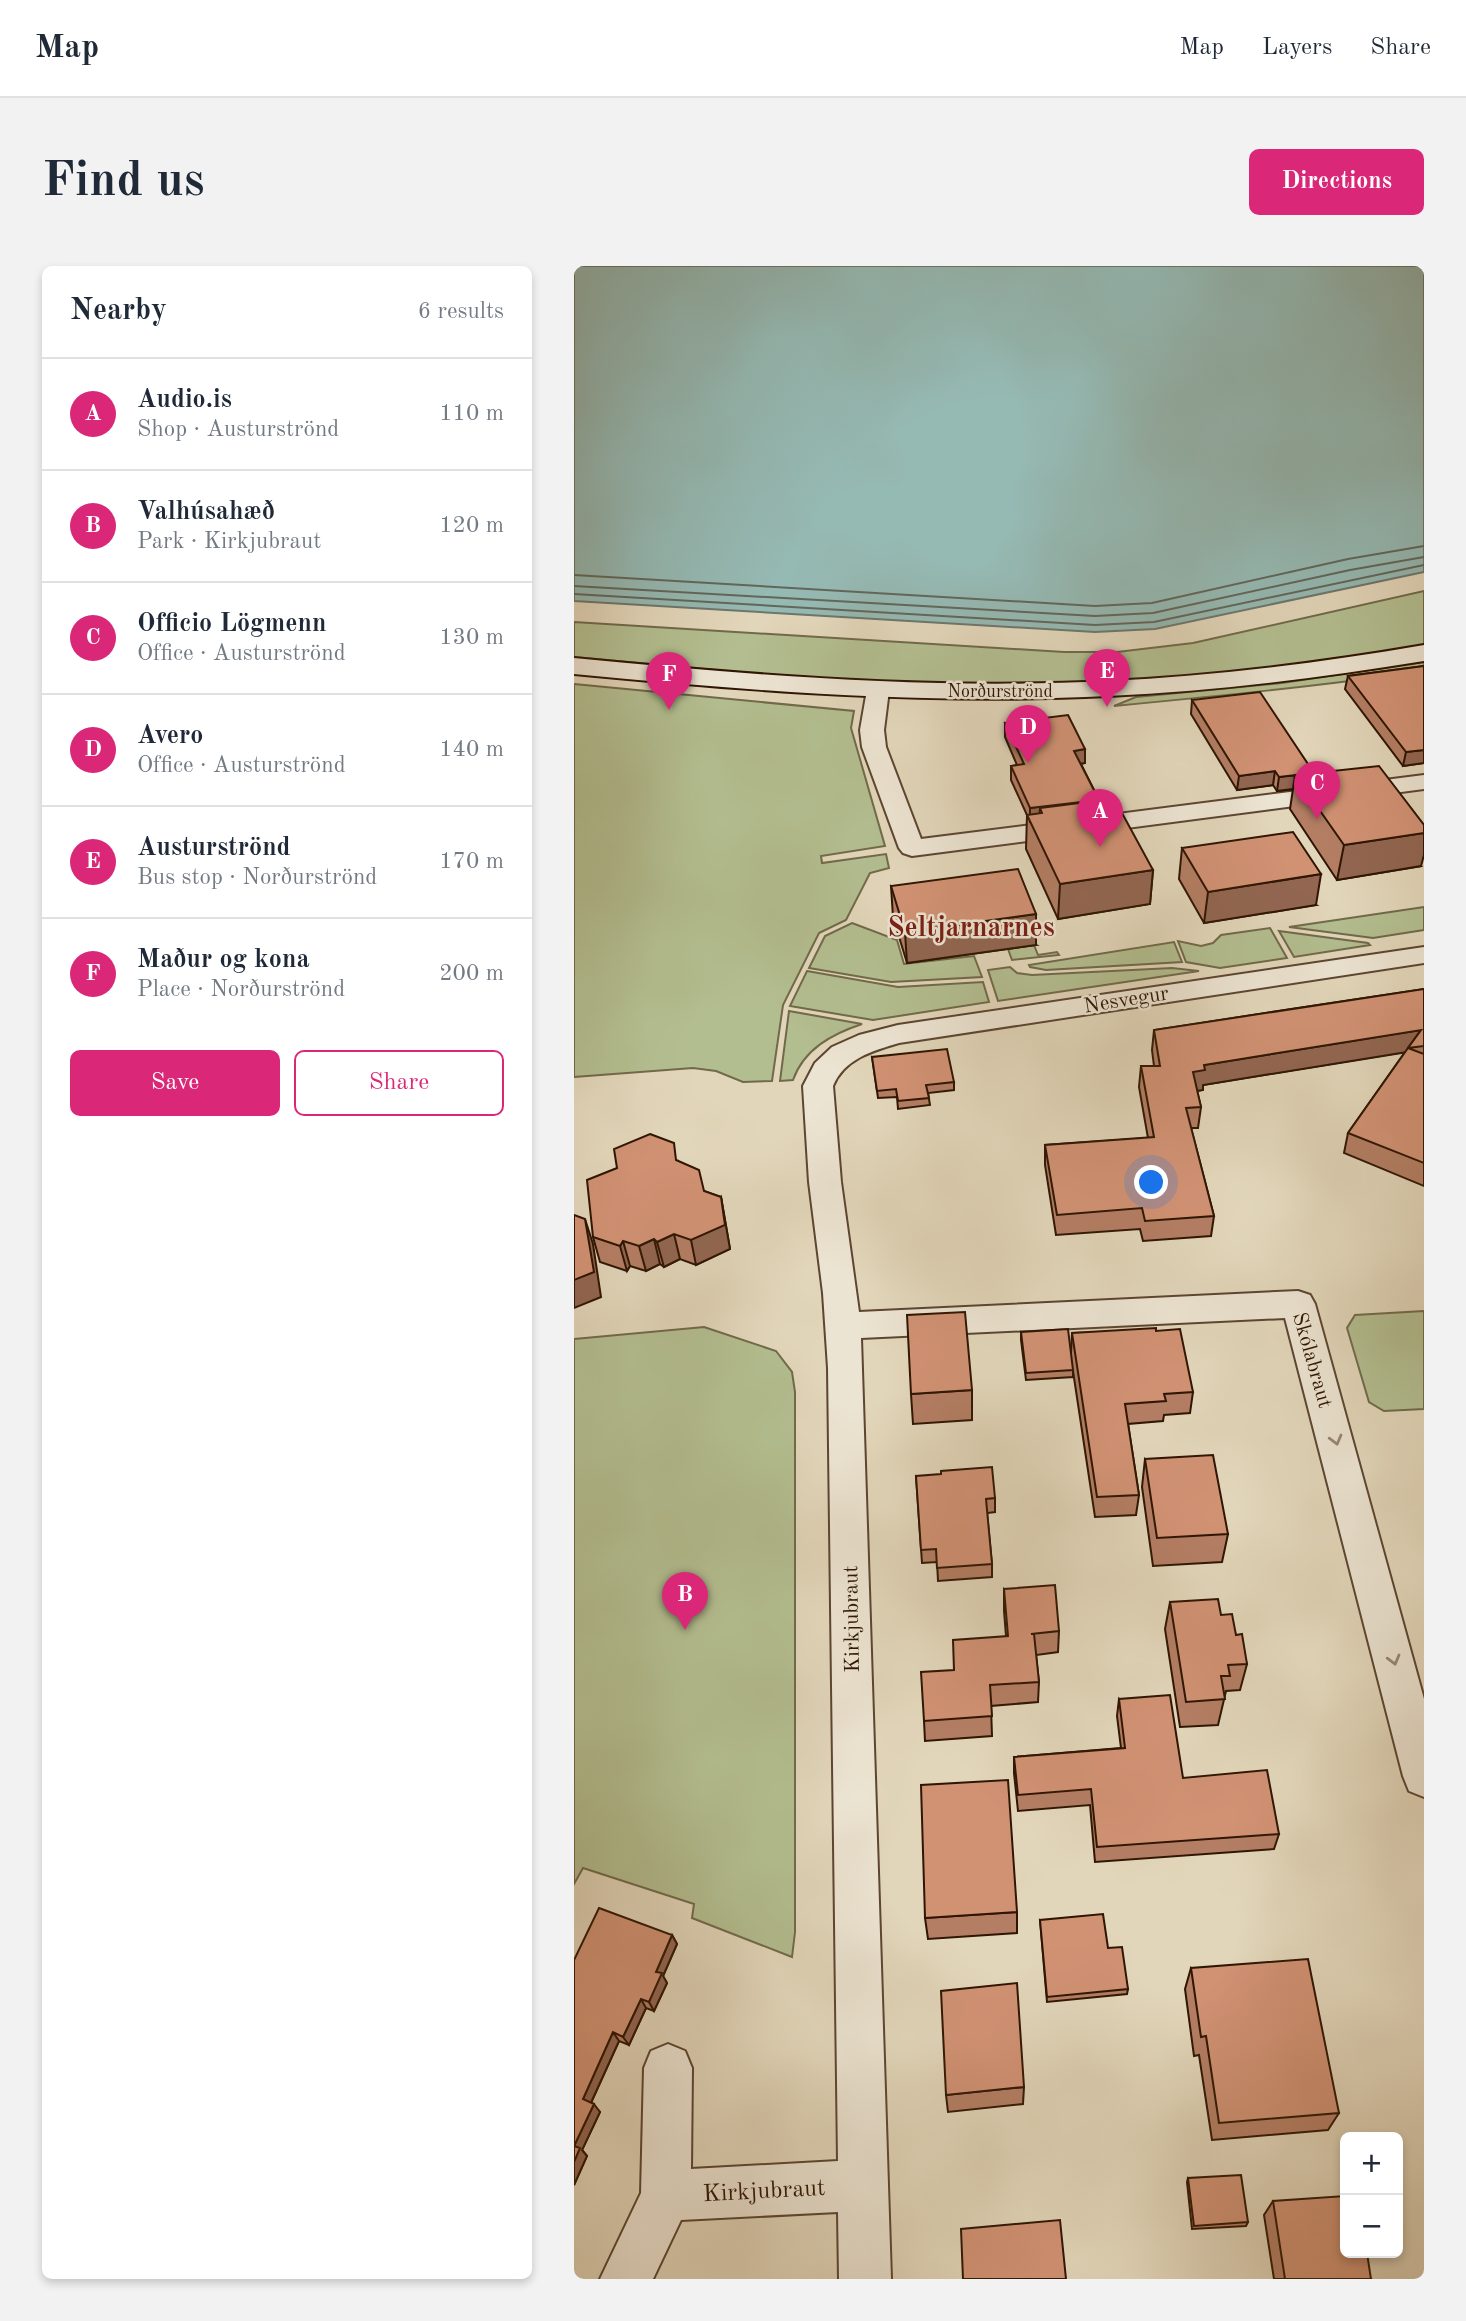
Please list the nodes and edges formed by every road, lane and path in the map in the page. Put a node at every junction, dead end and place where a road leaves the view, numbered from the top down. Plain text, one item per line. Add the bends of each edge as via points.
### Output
1 (1424, 653) edge
2 (574, 666) edge
3 (878, 690) junction
4 (1424, 782) edge
5 (1424, 955) edge
6 (834, 1060) joint
7 (842, 1326) junction
8 (1424, 1776) edge
9 (668, 2068) dead end
10 (863, 2185) junction
11 (666, 2196) junction
12 (626, 2279) edge
13 (865, 2279) edge

1 - 3 street, Norðurströnd via 1201,684 1046,692
2 - 3 street, Norðurströnd
3 - 4 street via 873,747 912,848
5 - 6 street, Nesvegur via 898,1034 853,1048
6 - 7 street, Kirkjubraut via 818,1086
7 -> 8 street, Skólabraut via 1298,1304
7 - 10 street, Kirkjubraut
9 - 11 street
10 - 11 street, Kirkjubraut
10 - 13 street, Kirkjubraut
11 - 12 street

